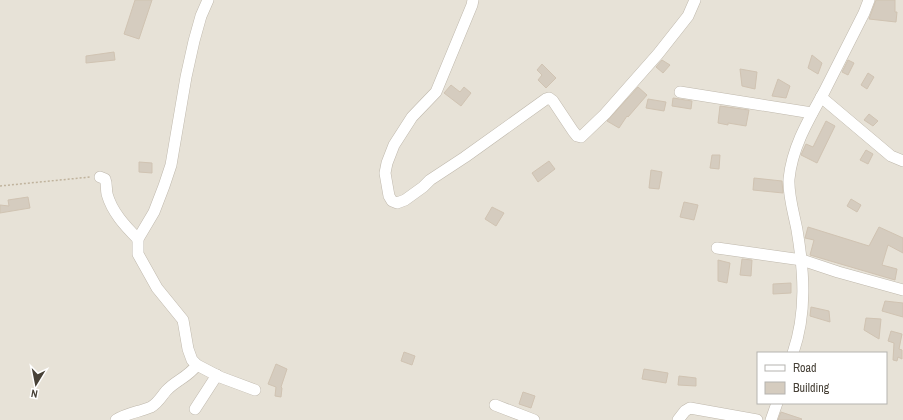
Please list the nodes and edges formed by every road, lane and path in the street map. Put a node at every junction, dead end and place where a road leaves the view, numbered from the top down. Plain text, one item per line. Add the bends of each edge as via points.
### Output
1 (208, 0) edge
2 (473, 0) edge
3 (695, 0) edge
4 (869, 0) edge
5 (680, 92) dead end
6 (821, 97) junction
7 (812, 113) junction
8 (903, 161) edge
9 (100, 177) joint
10 (0, 186) edge
11 (138, 239) junction
12 (717, 248) dead end
13 (802, 260) junction
14 (903, 290) edge
15 (793, 352) edge
16 (197, 365) junction
17 (217, 375) junction
18 (255, 390) dead end
19 (777, 404) edge
20 (495, 405) dead end
21 (195, 408) dead end
22 (116, 420) edge
23 (534, 420) edge
24 (678, 420) edge
25 (757, 420) edge
26 (771, 420) edge

1 - 11 street via 192,48 169,172 154,212
2 - 3 street via 436,92 412,117 394,145 387,163 385,173 389,196 397,203 405,200 546,99 553,100 573,131 581,137 658,54 688,16
4 - 6 street
5 - 7 street
6 - 7 street
6 - 8 street via 891,156
7 - 13 street via 797,144 789,181
9 - 10 path
9 - 11 street via 105,179 108,196 115,211
11 - 16 street via 138,254 157,288 183,320 188,349
12 - 13 street
13 - 14 street
13 - 15 street via 803,303
16 - 17 street
16 - 22 street via 192,373 166,390 155,404
17 - 18 street
17 - 21 street
19 - 26 street
20 - 23 street
24 - 25 street via 690,408

